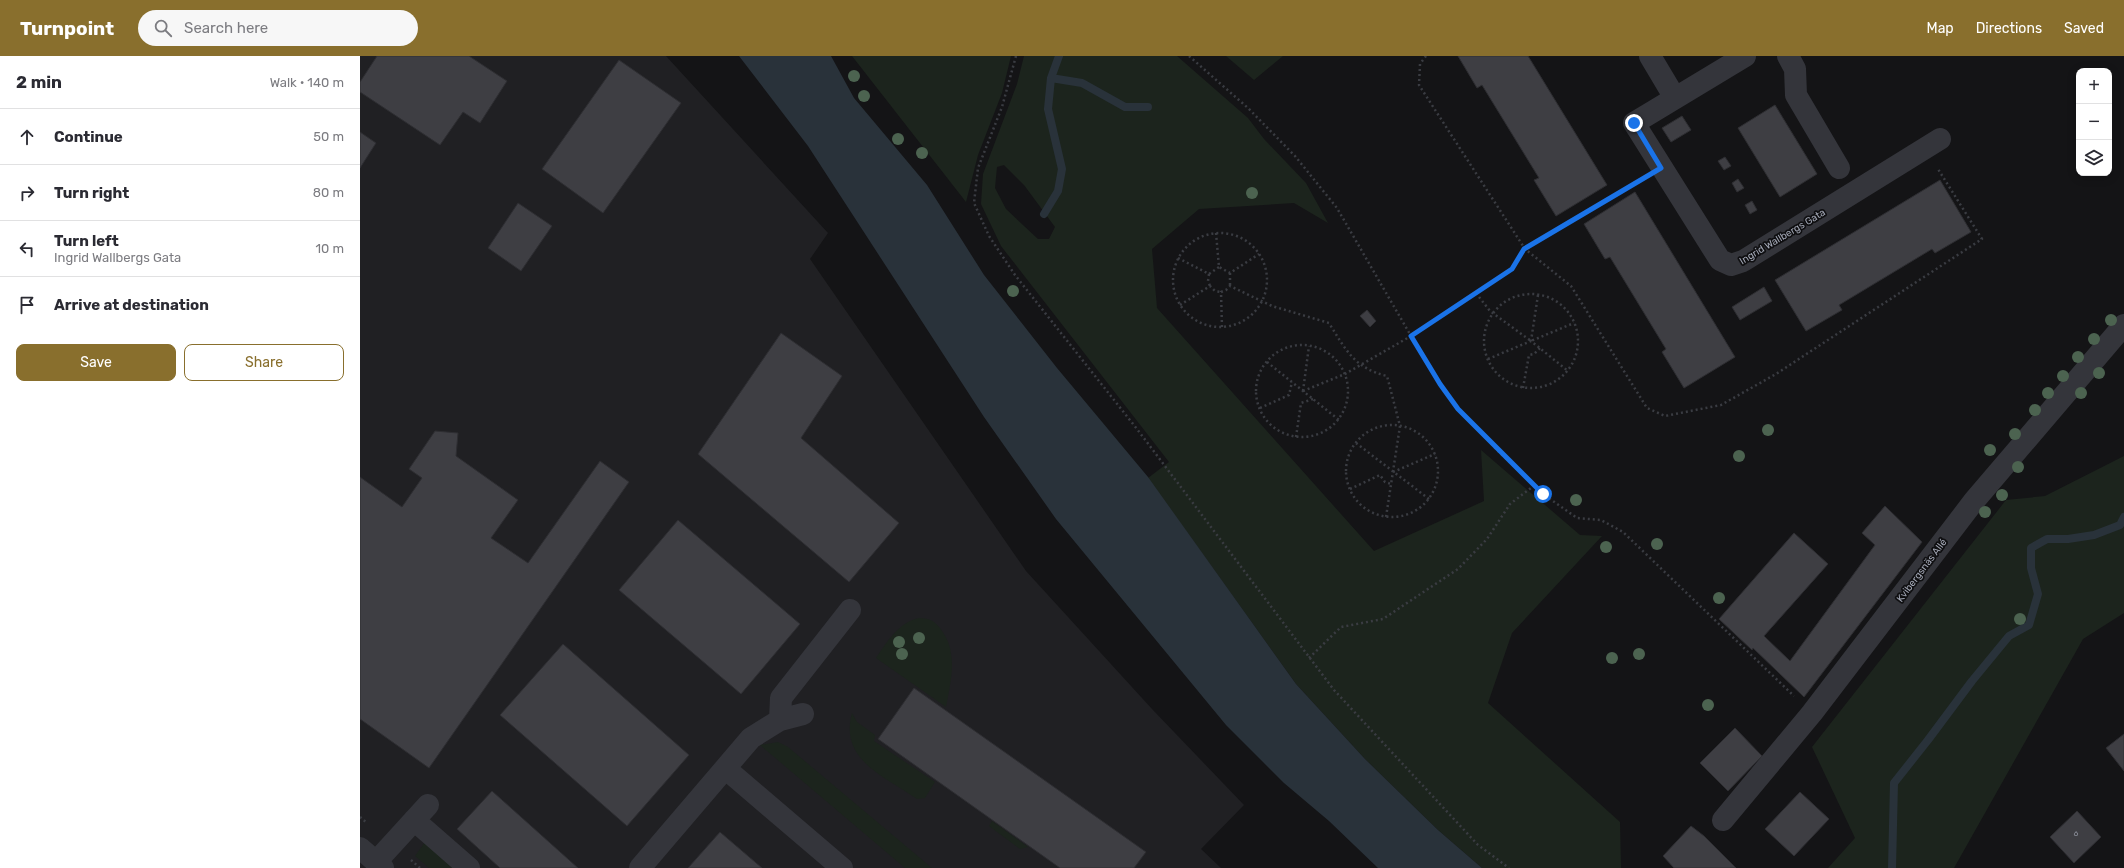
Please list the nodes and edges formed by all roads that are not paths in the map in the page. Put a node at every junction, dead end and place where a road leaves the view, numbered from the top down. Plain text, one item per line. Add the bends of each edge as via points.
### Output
1 (1650, 56) edge
2 (1745, 56) edge
3 (1788, 56) edge
4 (1675, 98) junction
5 (1940, 139) dead end
6 (1839, 168) dead end
7 (2124, 325) edge
8 (850, 610) dead end
9 (803, 714) dead end
10 (780, 720) junction
11 (726, 769) junction
12 (1723, 820) dead end
13 (373, 859) edge
14 (469, 868) edge
15 (640, 868) edge
16 (842, 868) edge

1 - 4 street
2 - 4 street, Ingrid Wallbergs Gata
3 - 6 street via 1795,69 1796,95
4 - 5 street, Ingrid Wallbergs Gata via 1634,123 1720,260 1731,266
7 - 12 street, Kvibergsnäs Allé via 1974,501 1812,713
8 - 10 street via 781,698
9 - 10 street
10 - 11 street via 751,738
11 - 15 street
11 - 16 street
13 - 14 street via 421,813

